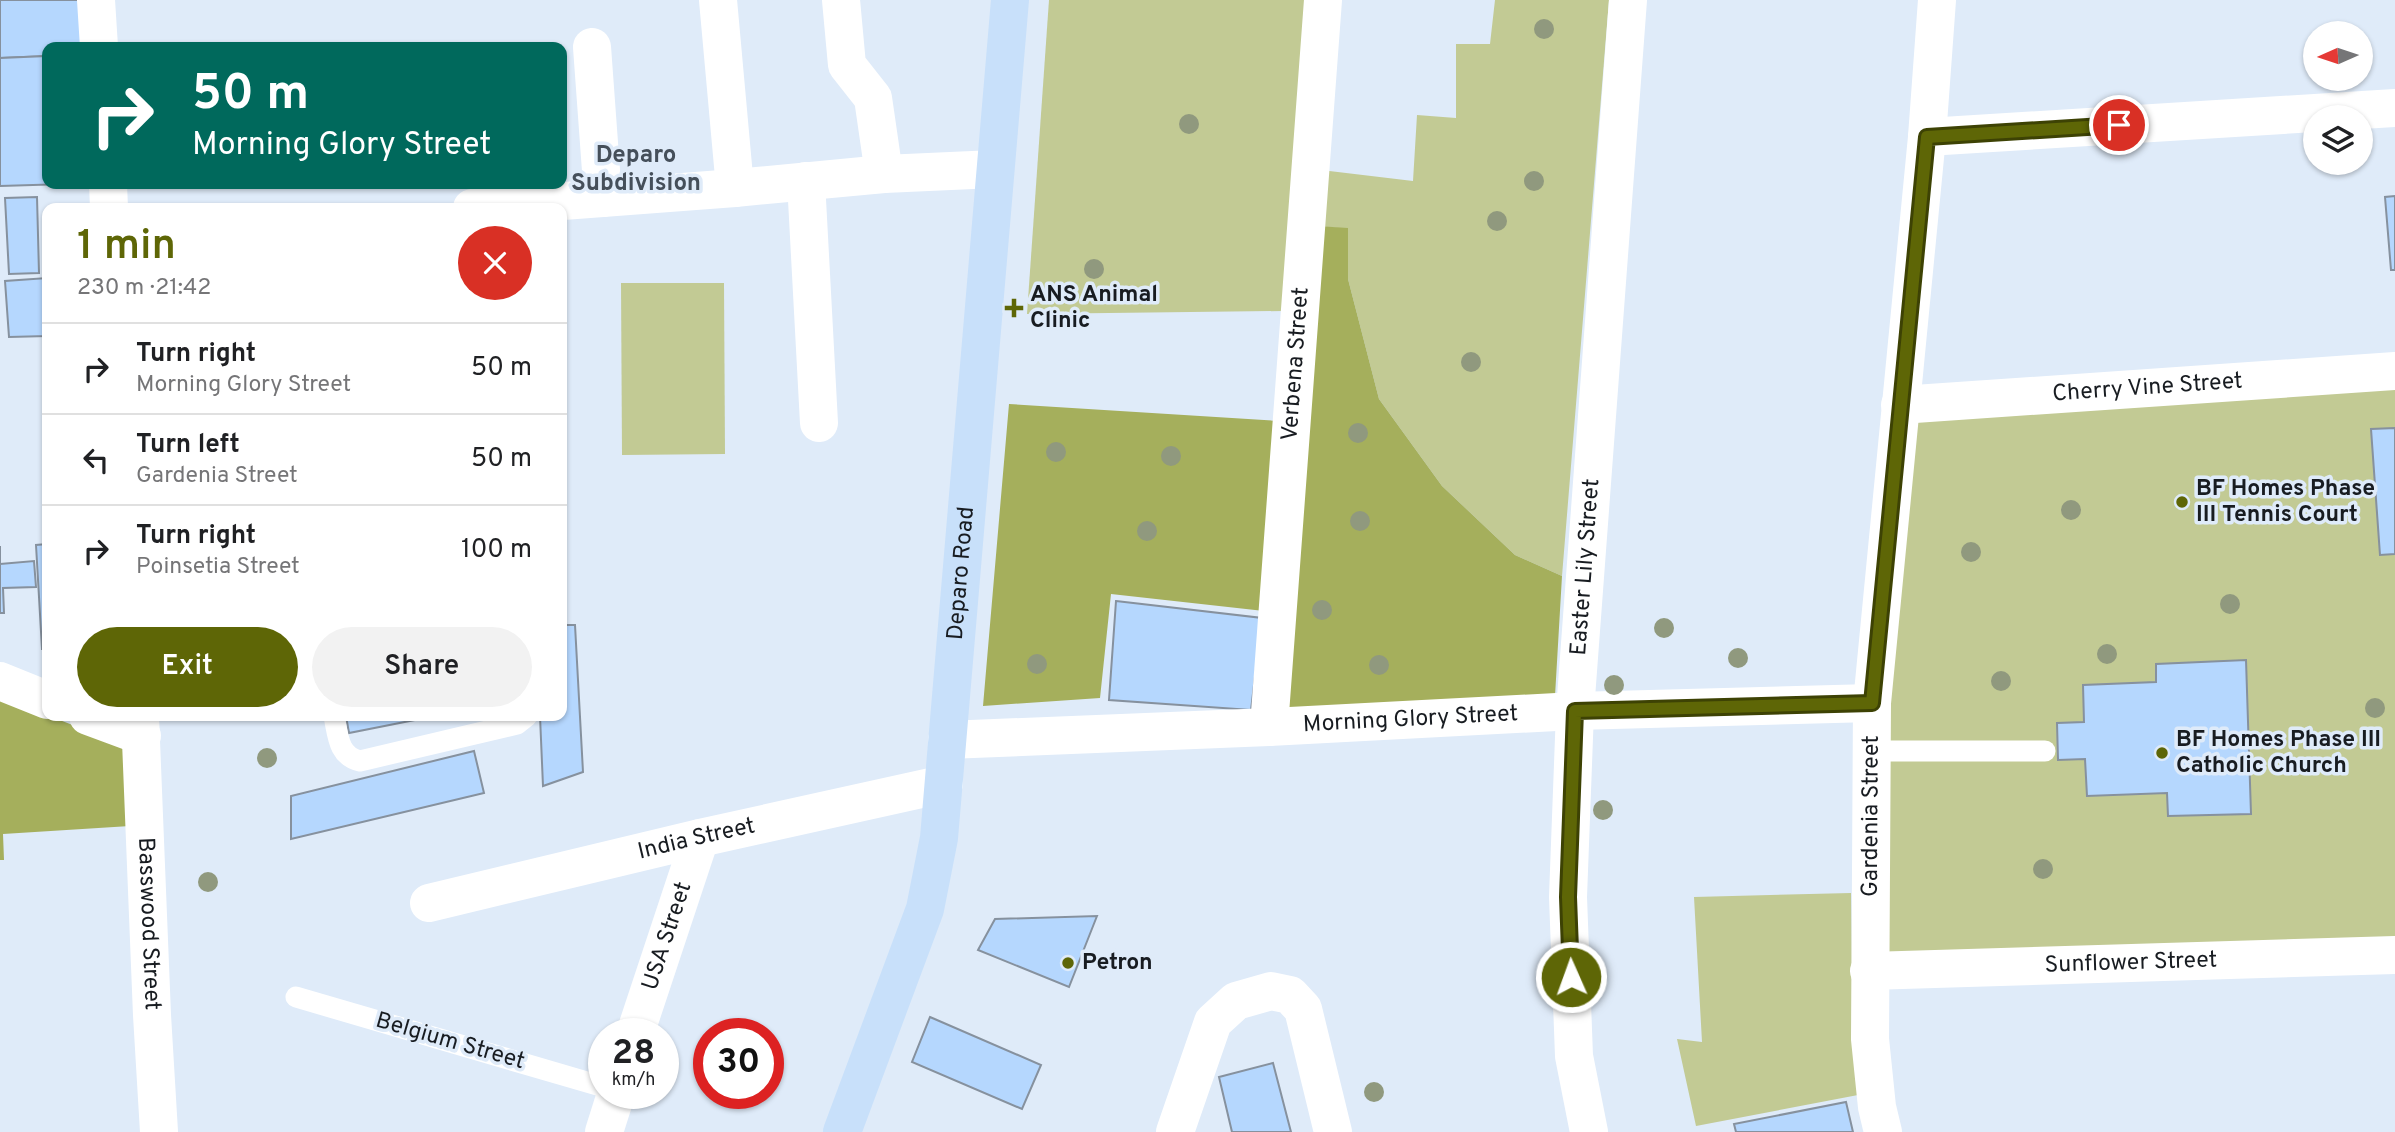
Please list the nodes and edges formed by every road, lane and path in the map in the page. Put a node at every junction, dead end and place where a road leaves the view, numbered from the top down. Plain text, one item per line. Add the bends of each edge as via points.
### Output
1 (96, 0) edge
2 (718, 0) edge
3 (841, 0) edge
4 (1010, 0) edge
5 (1323, 0) edge
6 (1628, 0) edge
7 (1937, 0) edge
8 (99, 42) edge
9 (592, 47) dead end
10 (2395, 108) edge
11 (1927, 137) junction
12 (995, 169) junction
13 (884, 174) junction
14 (806, 181) junction
15 (735, 188) junction
16 (603, 198) junction
17 (553, 203) edge
18 (2395, 371) edge
19 (1900, 405) junction
20 (819, 423) dead end
21 (0, 681) edge
22 (42, 698) edge
23 (1872, 703) junction
24 (1575, 711) junction
25 (114, 721) edge
26 (335, 721) edge
27 (521, 721) edge
28 (141, 726) edge
29 (1269, 727) junction
30 (947, 740) junction
31 (1871, 751) junction
32 (2045, 751) dead end
33 (944, 784) junction
34 (700, 838) junction
35 (440, 899) dead end
36 (2395, 955) edge
37 (1869, 971) junction
38 (296, 997) dead end
39 (640, 1018) edge
40 (588, 1082) edge
41 (611, 1109) edge
42 (159, 1132) edge
43 (604, 1132) edge
44 (842, 1132) edge
45 (1175, 1132) edge
46 (1333, 1132) edge
47 (1589, 1132) edge
48 (1883, 1132) edge

1 - 8 street
2 - 15 street
3 - 13 street via 848,65 873,98
4 - 12 main road, Deparo Road
5 - 29 street, Verbena Street
6 - 24 street, Easter Lily Street
7 - 11 street, Gardenia Street
9 - 16 street
10 - 11 street
11 - 19 street, Gardenia Street
12 - 13 street
12 - 30 main road, Deparo Road
13 - 14 street
14 - 15 street
14 - 20 street
15 - 16 street
16 - 17 street
18 - 19 street, Cherry Vine Street
19 - 23 street, Gardenia Street
21 - 22 street
23 - 24 street, Morning Glory Street
23 - 31 street, Gardenia Street
24 - 29 street, Morning Glory Street
24 - 47 street, Easter Lily Street via 1568,897 1574,1056
25 - 28 street
26 - 27 lane via 345,755 360,761
28 - 42 street, Basswood Street
29 - 30 street, Morning Glory Street
30 - 33 main road, Deparo Road
31 - 32 lane
31 - 37 street, Gardenia Street
33 - 34 street, India Street
33 - 44 main road, Deparo Road via 925,909
34 - 35 street, India Street
34 - 39 street, USA Street
36 - 37 street, Sunflower Street
37 - 48 street, Gardenia Street via 1870,1039
38 - 40 lane, Belgium Street
41 - 43 street
45 - 46 street via 1213,1022 1236,1001 1271,991 1290,995 1303,1009

